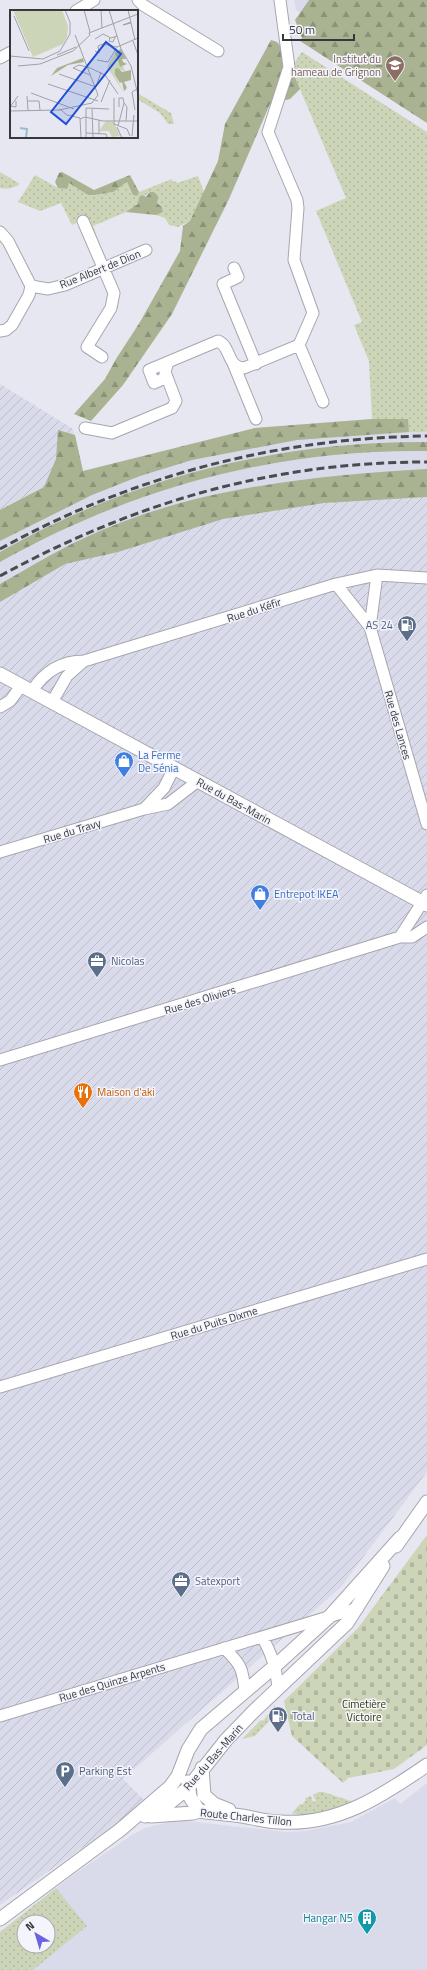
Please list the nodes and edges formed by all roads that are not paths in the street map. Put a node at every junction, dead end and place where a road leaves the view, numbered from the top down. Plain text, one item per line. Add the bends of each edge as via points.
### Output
1 (94, 0) edge
2 (138, 0) edge
3 (280, 0) edge
4 (78, 10) edge
5 (218, 51) dead end
6 (10, 53) edge
7 (0, 58) edge
8 (83, 221) dead end
9 (0, 232) edge
10 (146, 250) dead end
11 (234, 268) dead end
12 (102, 269) junction
13 (31, 286) junction
14 (0, 331) edge
15 (299, 345) junction
16 (102, 356) dead end
17 (168, 362) junction
18 (232, 363) junction
19 (256, 364) junction
20 (167, 377) junction
21 (323, 402) dead end
22 (256, 419) dead end
23 (84, 428) dead end
24 (377, 574) junction
25 (427, 578) edge
26 (336, 584) junction
27 (370, 627) junction
28 (84, 661) junction
29 (1, 677) edge
30 (27, 688) junction
31 (52, 702) junction
32 (0, 706) edge
33 (174, 768) junction
34 (198, 782) junction
35 (144, 809) junction
36 (427, 824) edge
37 (0, 852) edge
38 (425, 901) edge
39 (427, 927) edge
40 (400, 937) junction
41 (0, 1060) edge
42 (427, 1259) edge
43 (0, 1387) edge
44 (427, 1502) edge
45 (400, 1538) junction
46 (358, 1608) junction
47 (330, 1616) junction
48 (262, 1637) junction
49 (224, 1648) junction
50 (275, 1666) junction
51 (278, 1688) junction
52 (245, 1692) junction
53 (0, 1716) edge
54 (190, 1746) junction
55 (427, 1765) edge
56 (202, 1768) junction
57 (188, 1788) junction
58 (166, 1805) junction
59 (199, 1811) junction
60 (146, 1812) junction
61 (242, 1816) junction
62 (0, 1919) edge

1 - 4 street
2 - 5 street
3 - 15 street via 289,67 268,132 297,200 294,260 313,309
6 - 7 street
8 - 12 street
9 - 13 street via 8,241
10 - 12 street, Rue Albert de Dion
11 - 19 street via 238,277 223,284
12 - 13 street, Rue Albert de Dion via 65,285 48,289
12 - 16 street via 113,289 113,303 87,347
13 - 14 street via 29,295 12,325
15 - 19 street
15 - 21 street
17 - 18 street via 218,341 223,343
17 - 20 street via 165,372
17 - 20 street via 149,370 154,383
18 - 19 street via 241,368
18 - 22 street
20 - 23 street via 176,399 172,408 112,433
24 - 25 street, Rue du Kéfir
24 - 26 street, Rue du Kéfir
24 - 27 street, Rue des Lances
26 - 27 street, Rue des Lances
26 - 28 street, Rue du Kéfir
27 - 36 street, Rue des Lances
28 - 30 street, Rue du Kéfir via 69,662 52,670
28 - 31 street, Rue du Kéfir via 67,676
29 - 30 main road, Rue du Bas-Marin
30 - 31 main road, Rue du Bas-Marin
30 - 32 street
31 - 33 main road, Rue du Bas-Marin
33 - 34 main road, Rue du Bas-Marin
33 - 35 street, Rue du Travy via 157,798
34 - 35 street, Rue du Travy via 168,804
34 - 38 main road, Rue du Bas-Marin
35 - 37 street, Rue du Travy
38 - 40 street
39 - 40 street, Rue des Oliviers via 412,937
40 - 41 street, Rue des Oliviers
42 - 43 street, Rue du Puits Dixme
44 - 45 main road, Rue du Bas-Marin
45 - 46 main road, Rue du Bas-Marin
45 - 47 main road, Rue du Bas-Marin
46 - 47 street, Rue des Quinze Arpents
46 - 51 main road, Rue du Bas-Marin via 347,1623
47 - 48 street, Rue des Quinze Arpents
47 - 50 main road, Rue du Bas-Marin
48 - 49 street, Rue des Quinze Arpents
48 - 50 street via 272,1654
49 - 52 street via 243,1670
49 - 53 street, Rue des Quinze Arpents
50 - 51 street
50 - 52 main road, Rue du Bas-Marin
51 - 56 main road, Rue du Bas-Marin
52 - 54 main road, Rue du Bas-Marin via 204,1727
54 - 57 main road via 192,1755
54 - 60 main road, Rue du Bas-Marin via 173,1784
55 - 61 main road, Route Charles Tillon via 367,1803 327,1819 281,1822
56 - 57 main road, Rue du Bas-Marin
56 - 61 main road via 203,1792 206,1798
57 - 58 main road, Rue du Bas-Marin
57 - 59 main road via 192,1802
58 - 59 main road via 184,1805
58 - 60 main road, Rue du Bas-Marin
59 - 60 main road, Route Charles Tillon
59 - 61 main road, Route Charles Tillon
60 - 62 main road, Rue du Bas-Marin

